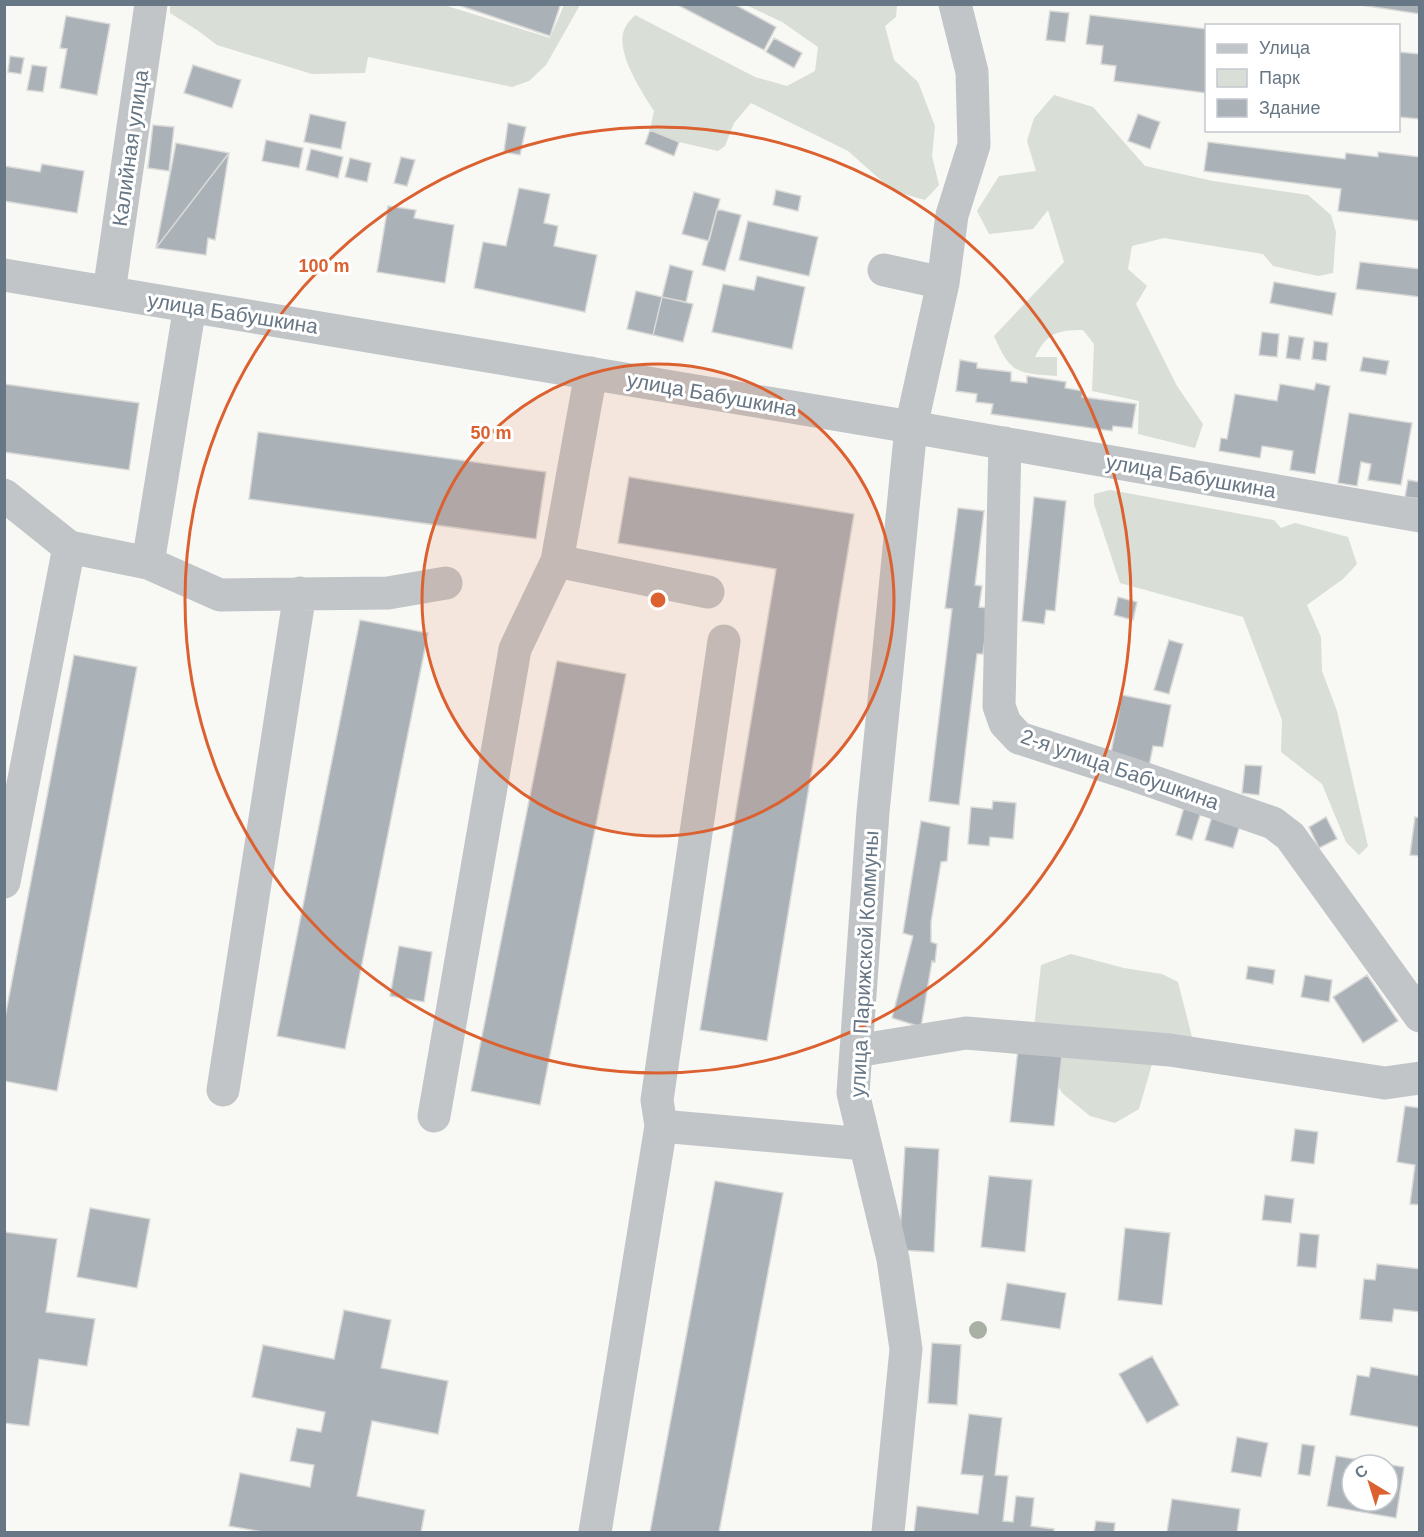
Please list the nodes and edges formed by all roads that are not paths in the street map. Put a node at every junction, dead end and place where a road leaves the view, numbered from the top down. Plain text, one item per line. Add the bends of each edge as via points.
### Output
1 (151, 4) edge
2 (955, 4) edge
3 (884, 270) dead end
4 (4, 275) edge
5 (944, 283) junction
6 (109, 292) junction
7 (190, 306) junction
8 (591, 373) junction
9 (911, 427) junction
10 (1005, 443) junction
11 (4, 495) edge
12 (1419, 516) edge
13 (69, 547) junction
14 (557, 561) junction
15 (148, 563) junction
16 (446, 583) dead end
17 (708, 592) dead end
18 (300, 593) junction
19 (724, 641) dead end
20 (4, 882) edge
21 (1419, 1016) edge
22 (856, 1051) junction
23 (1419, 1078) edge
24 (223, 1090) dead end
25 (434, 1116) dead end
26 (661, 1126) junction
27 (865, 1144) junction
28 (595, 1533) edge
29 (888, 1533) edge

1 - 6 street, Калийная улица
2 - 5 street, улица Парижской Коммуны via 972,72 974,145 952,215
3 - 5 street
4 - 6 street, улица Бабушкина
5 - 9 street, улица Парижской Коммуны
6 - 7 street, улица Бабушкина
7 - 8 street, улица Бабушкина
7 - 15 street
8 - 9 street, улица Бабушкина
8 - 14 street
9 - 10 street, улица Бабушкина
9 - 22 street, улица Парижской Коммуны via 873,812
10 - 12 street, улица Бабушкина
10 - 21 street, 2-я улица Бабушкина via 999,706 1005,723 1019,738 1273,823 1290,836
11 - 13 street
13 - 15 street
13 - 20 street
14 - 17 street
14 - 25 street via 514,649
15 - 18 street via 220,595
16 - 18 street via 388,593
18 - 24 street
19 - 26 street via 657,1100
22 - 23 street via 966,1033 1170,1050 1385,1083
22 - 27 street, улица Парижской Коммуны via 853,1093
26 - 27 street
26 - 28 street
27 - 29 street, улица Парижской Коммуны via 893,1259 906,1349

